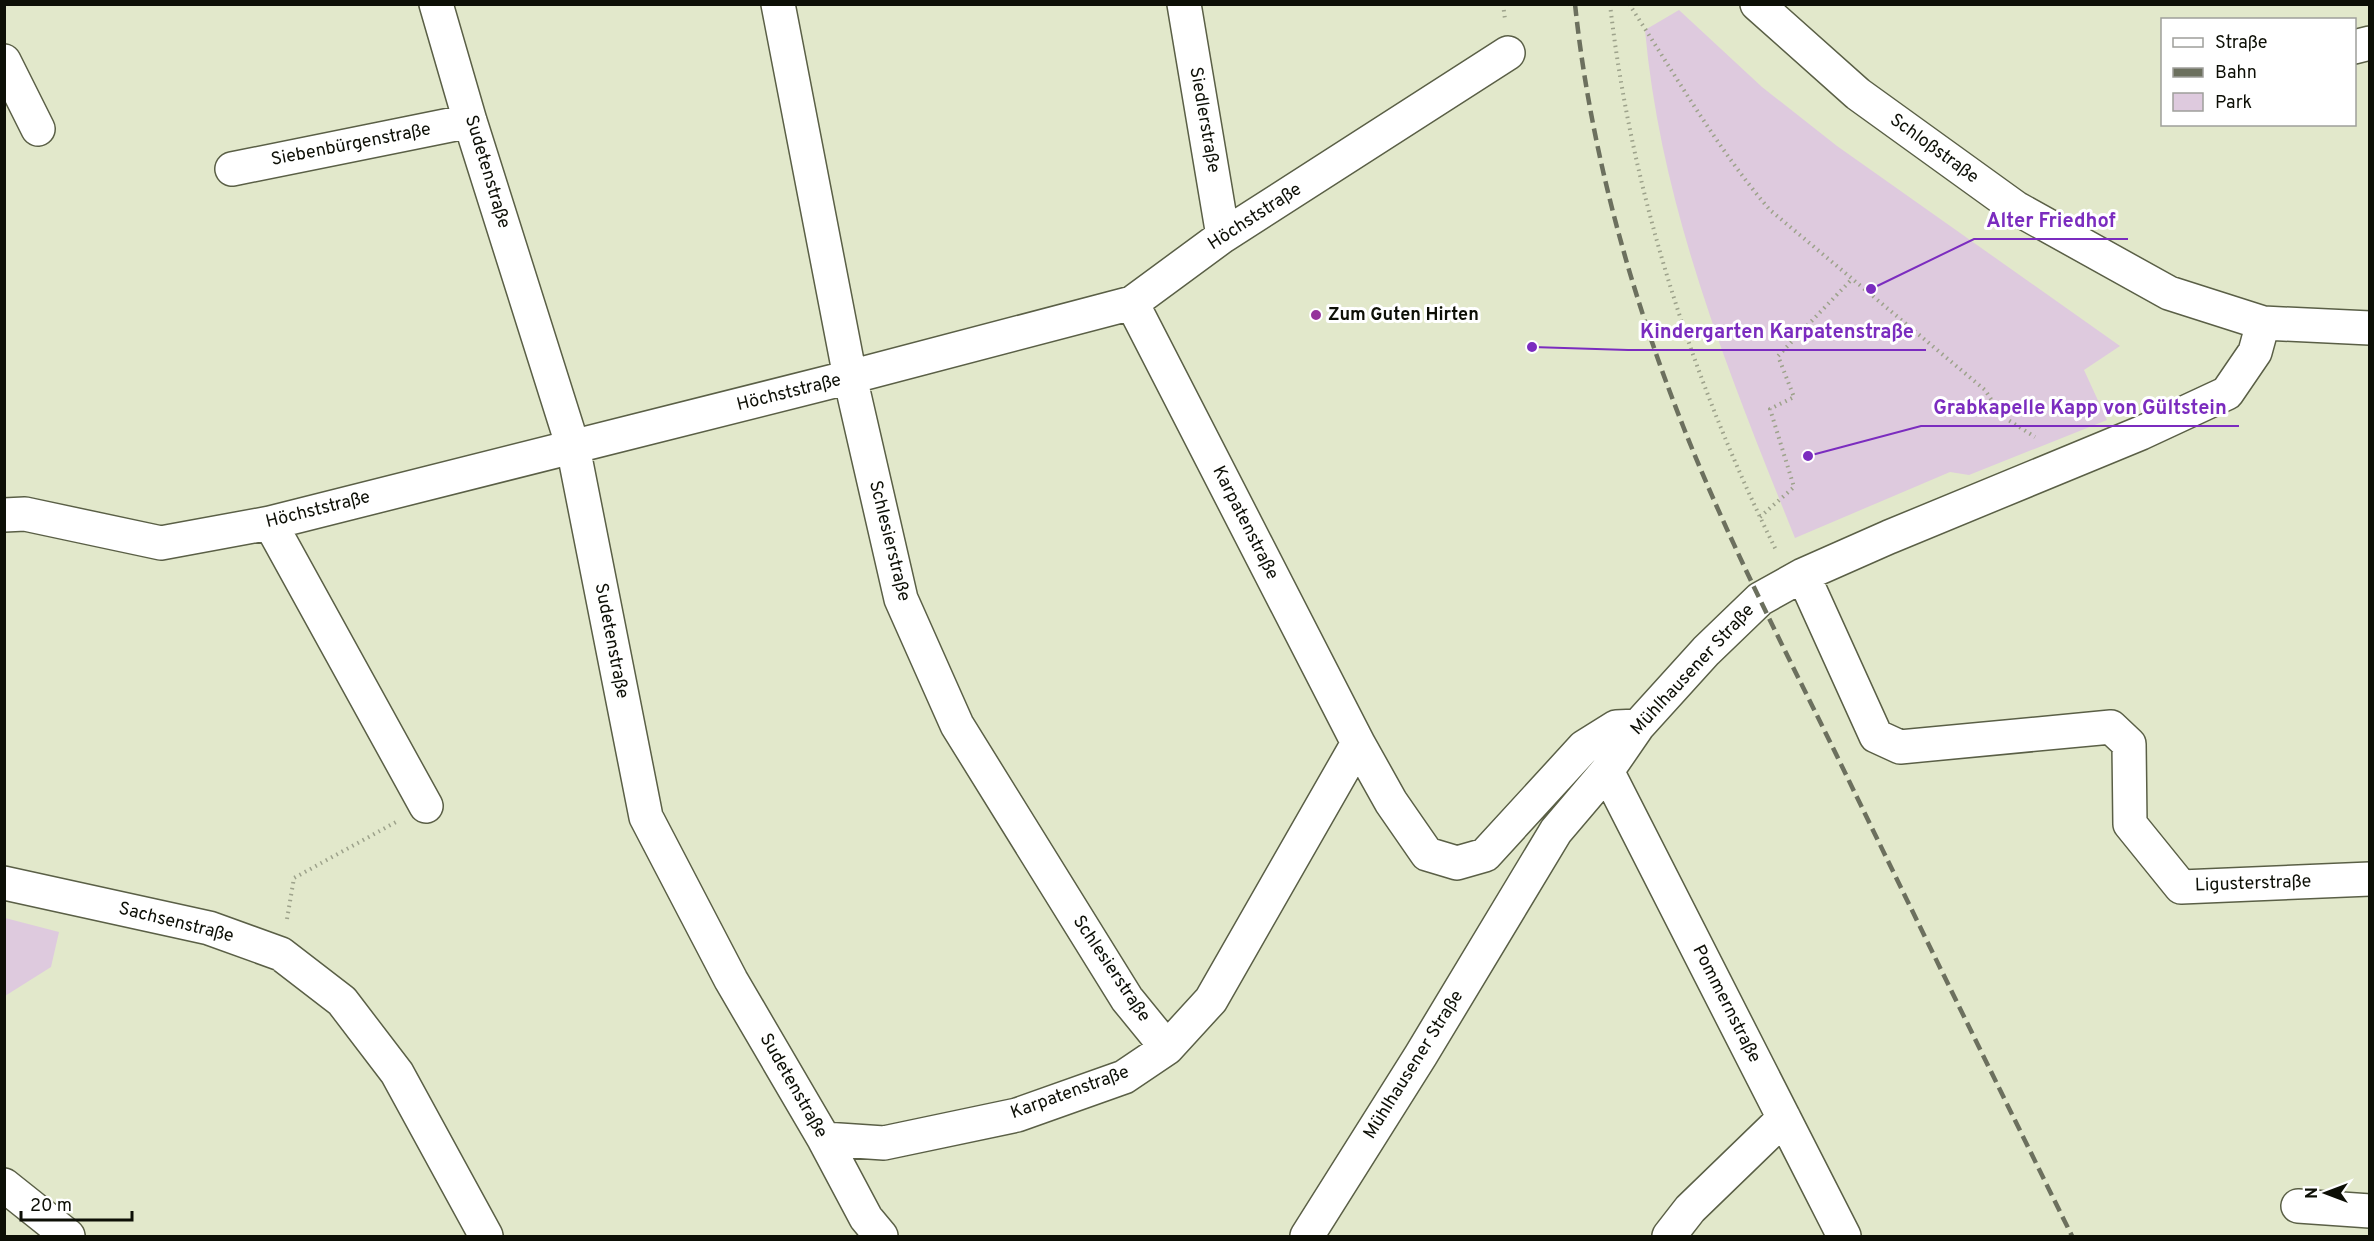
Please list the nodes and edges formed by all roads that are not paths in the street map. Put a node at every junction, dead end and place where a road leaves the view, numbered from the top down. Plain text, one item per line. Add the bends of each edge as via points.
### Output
1 (436, 4) edge
2 (778, 4) edge
3 (1184, 4) edge
4 (1757, 4) edge
5 (1508, 53) dead end
6 (4, 62) edge
7 (470, 121) junction
8 (38, 129) dead end
9 (232, 169) dead end
10 (1223, 236) junction
11 (1132, 303) junction
12 (2263, 323) junction
13 (2370, 328) edge
14 (850, 377) junction
15 (573, 447) junction
16 (4, 515) edge
17 (270, 523) junction
18 (1797, 578) junction
19 (1638, 726) junction
20 (1358, 742) junction
21 (1607, 771) junction
22 (426, 806) road end
23 (2370, 879) edge
24 (4, 883) edge
25 (1167, 1048) junction
26 (1784, 1118) junction
27 (824, 1139) junction
28 (4, 1185) edge
29 (2298, 1206) dead end
30 (2370, 1211) edge
31 (68, 1236) edge
32 (486, 1236) edge
33 (881, 1236) edge
34 (1306, 1236) edge
35 (1668, 1236) edge
36 (1844, 1236) edge

1 - 7 street, Sudetenstraße
2 - 14 street, Schlesierstraße
3 - 10 street, Siedlerstraße
4 - 12 street, Schloßstraße via 1858,94 2016,208 2169,293
5 - 10 street, Höchststraße
6 - 8 street
7 - 9 street, Siebenbürgenstraße
7 - 15 street, Sudetenstraße
10 - 11 street, Höchststraße
11 - 14 street, Höchststraße
11 - 20 street, Karpatenstraße
12 - 13 street, Schloßstraße
12 - 18 street, Mühlhausener Straße via 2255,352 2227,393
14 - 15 street, Höchststraße
14 - 25 street, Schlesierstraße via 901,599 957,725 1127,999
15 - 17 street, Höchststraße
15 - 27 street, Sudetenstraße via 646,817 731,980
16 - 17 street, Höchststraße via 26,513 160,543
17 - 22 street
18 - 19 street, Mühlhausener Straße via 1760,599
18 - 23 street, Ligusterstraße via 1876,736 1900,747 2111,727 2129,744 2130,824 2181,887
19 - 20 street, Karpatenstraße via 1616,727 1584,747 1485,855 1457,863 1427,854 1391,802
19 - 21 street, Mühlhausener Straße
20 - 25 street, Karpatenstraße via 1211,1000
21 - 26 street, Pommernstraße
21 - 34 street, Mühlhausener Straße via 1556,831
24 - 32 street, Sachsenstraße via 209,928 281,954 342,1001 397,1073
25 - 27 street, Karpatenstraße via 1124,1077 1017,1115 884,1143
26 - 35 street via 1690,1209
26 - 36 street, Pommernstraße
27 - 33 street, Sudetenstraße via 866,1218
28 - 31 street
29 - 30 street

